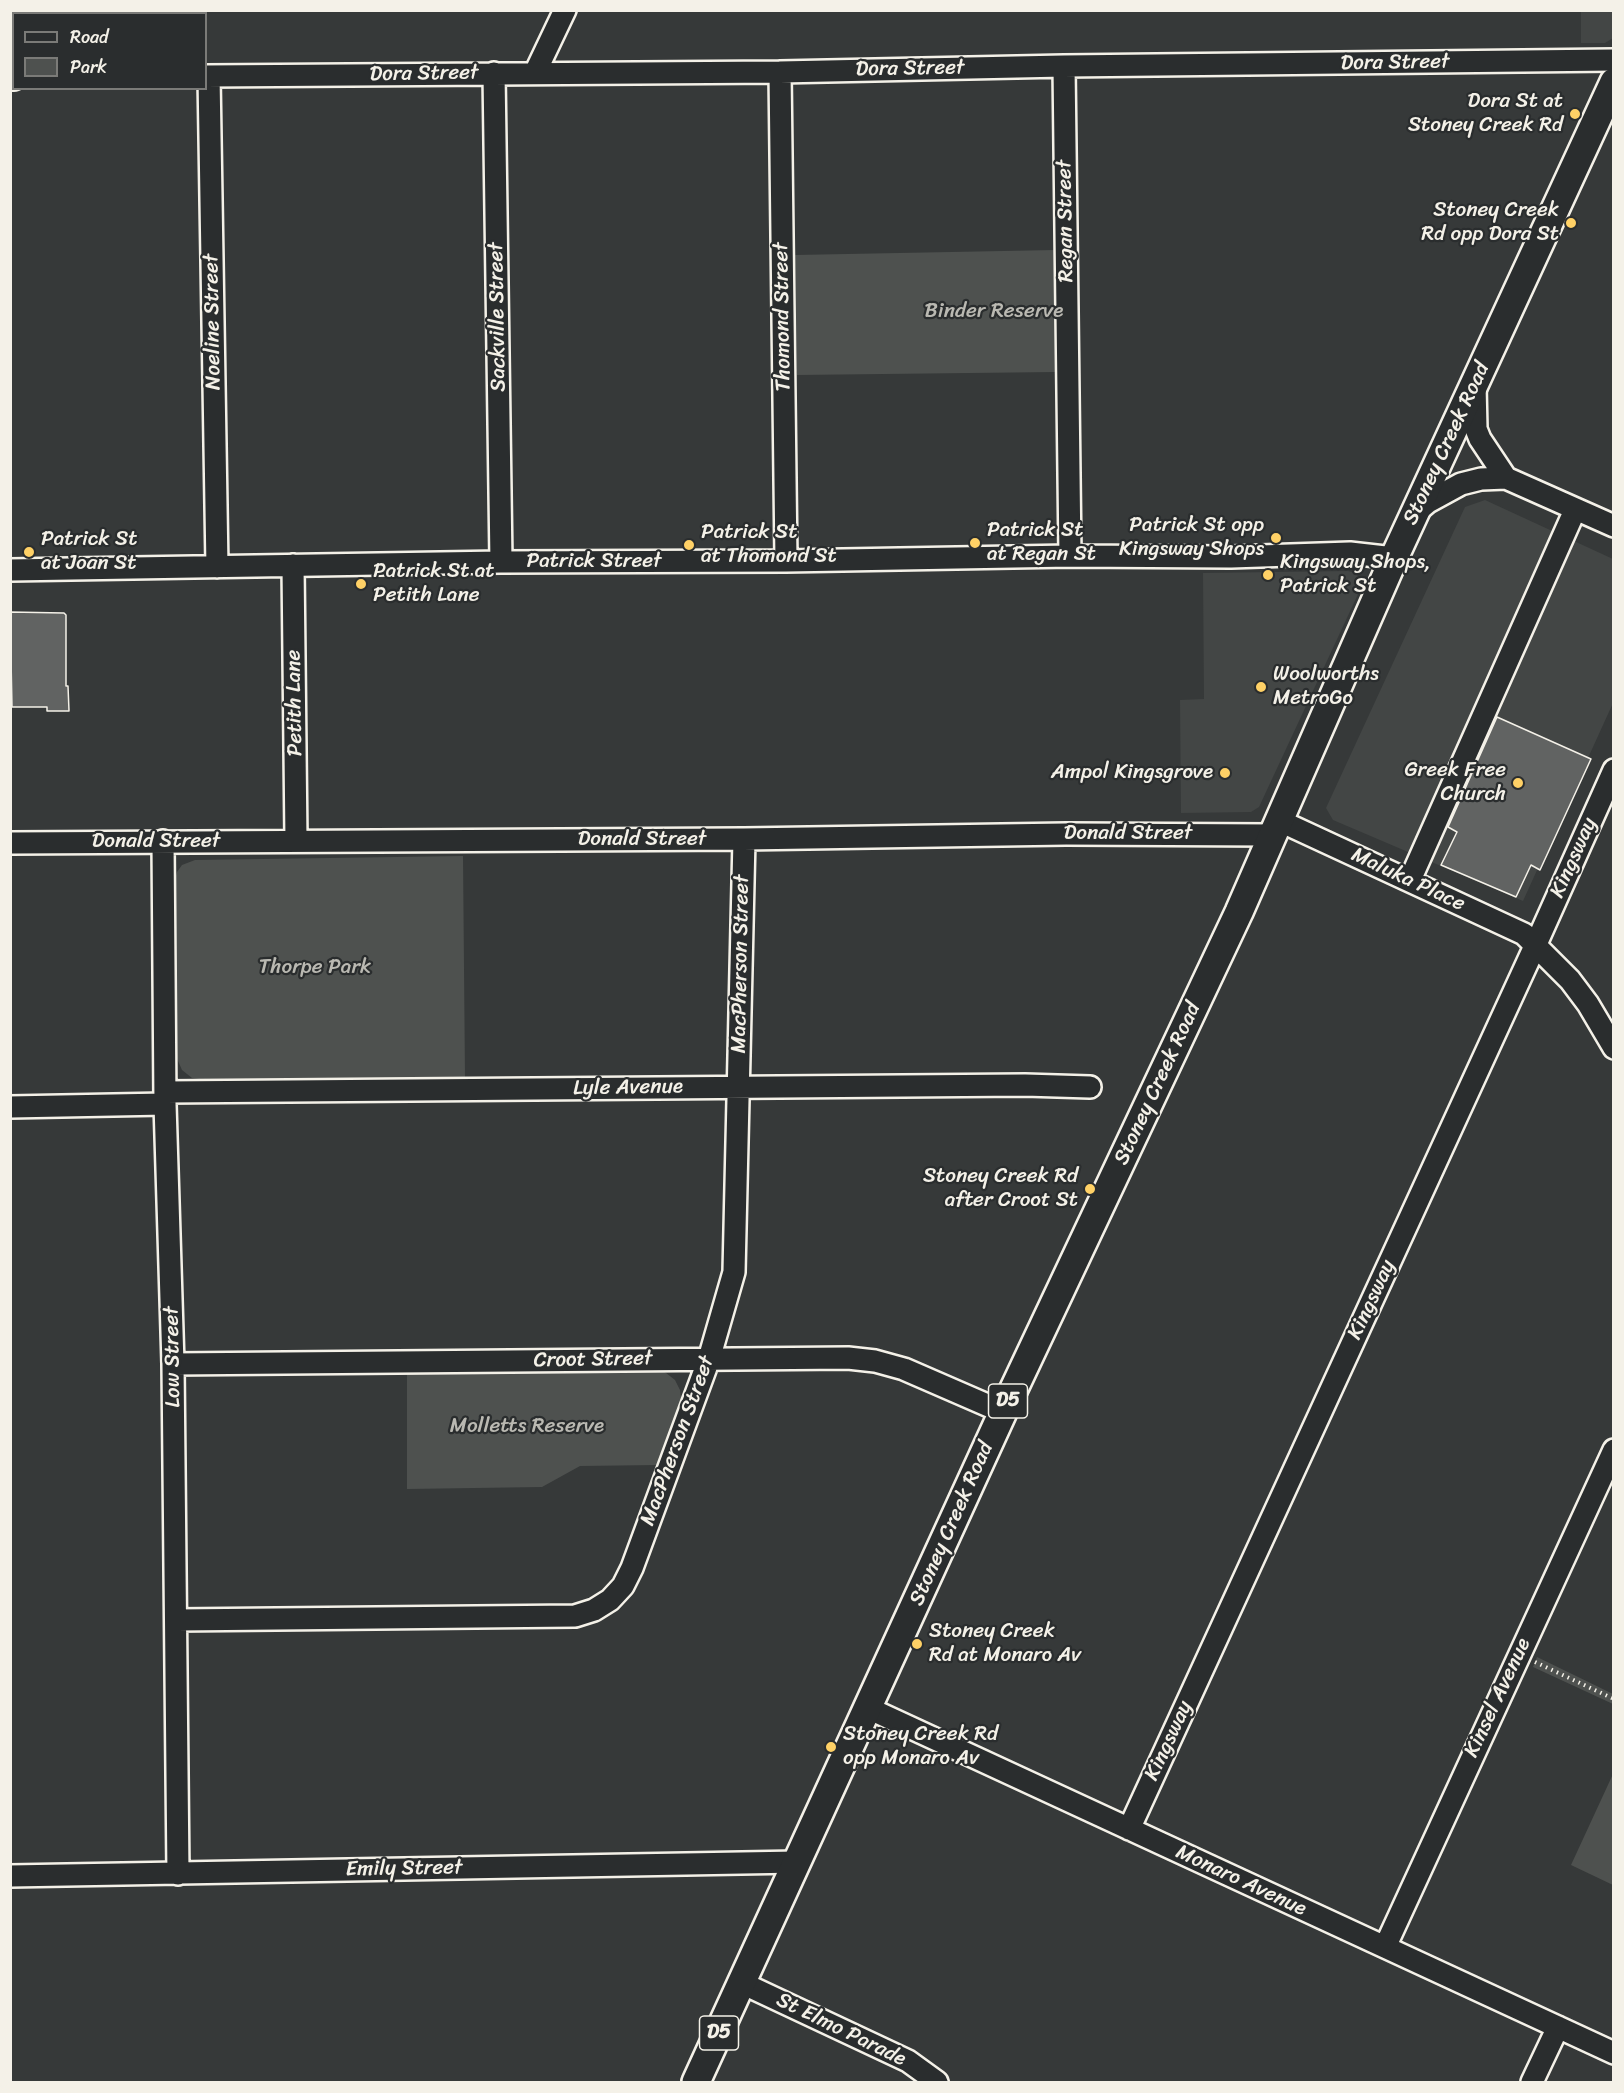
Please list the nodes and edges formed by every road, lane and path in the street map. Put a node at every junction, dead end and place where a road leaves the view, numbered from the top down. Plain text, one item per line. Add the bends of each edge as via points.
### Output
1 (565, 10) edge
2 (1614, 60) edge
3 (1064, 66) junction
4 (780, 72) junction
5 (494, 73) junction
6 (535, 73) junction
7 (207, 76) edge
8 (1614, 82) edge
9 (1475, 384) junction
10 (1506, 478) junction
11 (1575, 510) junction
12 (1415, 513) junction
13 (1614, 526) edge
14 (1070, 556) junction
15 (1394, 558) junction
16 (786, 561) junction
17 (501, 562) junction
18 (293, 565) junction
19 (217, 567) junction
20 (10, 570) edge
21 (1614, 770) edge
22 (1276, 827) junction
23 (744, 839) junction
24 (163, 841) junction
25 (296, 841) junction
26 (10, 843) edge
27 (1410, 880) junction
28 (1536, 944) junction
29 (1614, 1048) edge
30 (738, 1087) junction
31 (1090, 1087) dead end
32 (165, 1098) junction
33 (10, 1107) edge
34 (709, 1359) junction
35 (173, 1364) junction
36 (1003, 1412) junction
37 (1614, 1450) edge
38 (177, 1620) junction
39 (1518, 1654) junction
40 (1614, 1699) edge
41 (868, 1708) junction
42 (1129, 1829) junction
43 (798, 1862) junction
44 (178, 1874) junction
45 (10, 1876) edge
46 (1385, 1947) junction
47 (742, 1983) junction
48 (1558, 2027) junction
49 (1614, 2053) edge
50 (696, 2082) edge
51 (937, 2082) edge
52 (1532, 2082) edge

1 - 6 street
2 - 3 street, Dora Street
3 - 4 street, Dora Street
3 - 14 street, Regan Street
4 - 6 street, Dora Street
4 - 16 street, Thomond Street
5 - 6 street, Dora Street
5 - 7 street, Dora Street
5 - 17 street, Sackville Street
7 - 19 street, Noeline Street
8 - 9 main road, Stoney Creek Road / D5
9 - 10 street via 1476,429
9 - 12 main road, Stoney Creek Road / D5
10 - 11 street
10 - 12 street via 1481,478 1461,484
11 - 13 street
11 - 27 street
12 - 15 main road, Stoney Creek Road / D5
14 - 15 street, Patrick Street via 1350,553
14 - 16 street, Patrick Street
15 - 22 main road, Stoney Creek Road / D5
16 - 17 street, Patrick Street
17 - 18 street, Patrick Street
18 - 19 street, Patrick Street
18 - 25 street, Petith Lane
19 - 20 street, Patrick Street
21 - 28 street, Kingsway
22 - 23 street, Donald Street
22 - 27 street, Maluka Place
22 - 36 main road, Stoney Creek Road / D5
23 - 25 street, Donald Street
23 - 30 street, MacPherson Street
24 - 25 street, Donald Street
24 - 26 street, Donald Street
24 - 32 street, Low Street
27 - 28 street, Maluka Place via 1511,927
28 - 29 street, Maluka Place via 1570,980
28 - 42 street, Kingsway
30 - 31 street, Lyle Avenue
30 - 32 street, Lyle Avenue
30 - 34 street, MacPherson Street via 734,1272
32 - 33 street, Lyle Avenue
32 - 35 street, Low Street
34 - 35 street, Croot Street
34 - 36 street, Croot Street via 875,1361 904,1369
34 - 38 street, MacPherson Street via 632,1568 623,1586 594,1610 575,1616
35 - 38 street, Low Street
36 - 41 main road, Stoney Creek Road / D5
37 - 39 street, Kinsel Avenue
38 - 44 street, Low Street
39 - 40 path
39 - 46 street, Kinsel Avenue
41 - 42 street, Monaro Avenue
41 - 43 main road, Stoney Creek Road / D5
42 - 46 street, Monaro Avenue
43 - 44 street, Emily Street
43 - 47 main road, Stoney Creek Road / D5
44 - 45 street, Emily Street
46 - 48 street, Monaro Avenue
47 - 50 main road, Stoney Creek Road / D5
47 - 51 street, St Elmo Parade via 908,2061
48 - 49 street, Monaro Avenue
48 - 52 street

